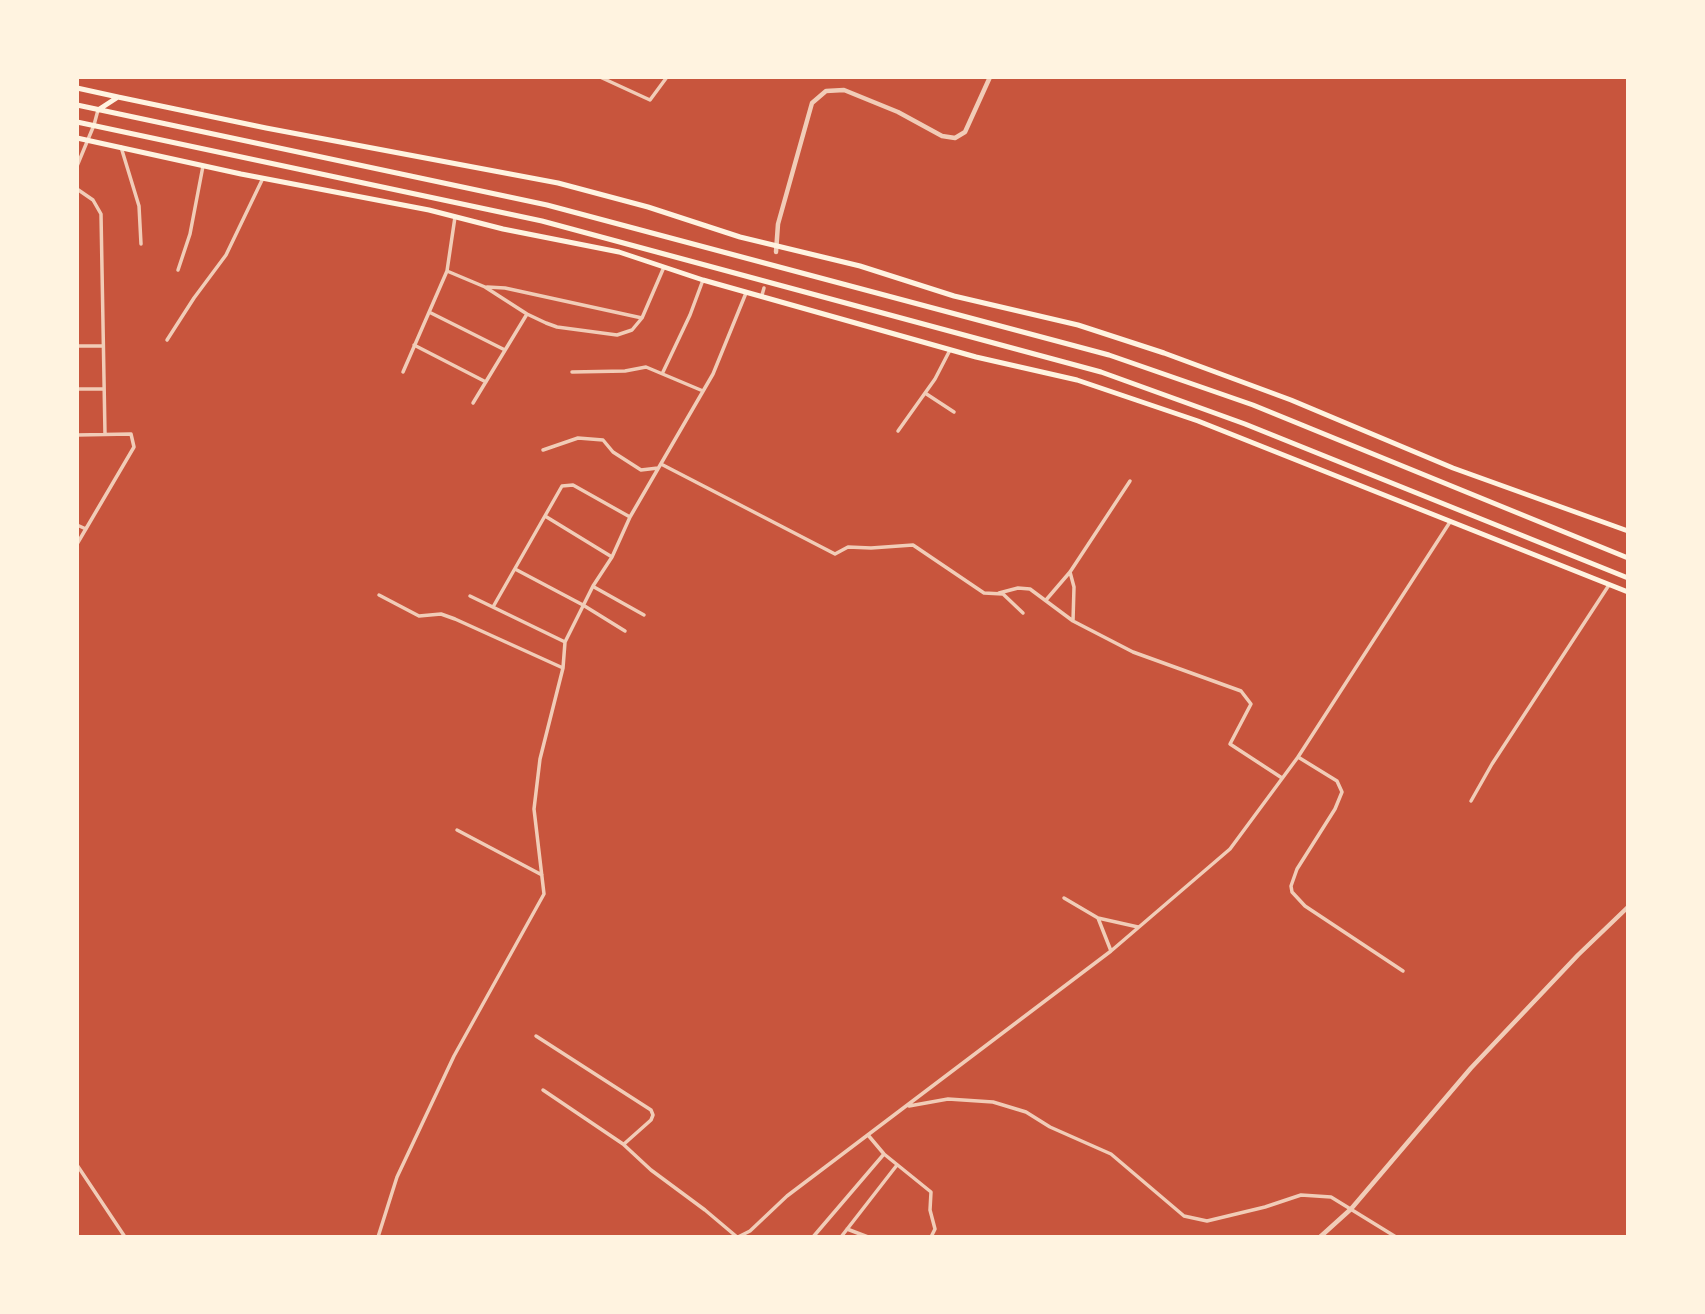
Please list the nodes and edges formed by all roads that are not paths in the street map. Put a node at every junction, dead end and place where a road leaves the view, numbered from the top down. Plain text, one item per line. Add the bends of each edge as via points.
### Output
1 (600, 77) edge
2 (667, 77) edge
3 (990, 77) edge
4 (77, 88) edge
5 (118, 97) junction
6 (77, 106) edge
7 (98, 110) junction
8 (77, 122) edge
9 (94, 125) junction
10 (77, 138) edge
11 (88, 140) junction
12 (121, 147) junction
13 (77, 166) edge
14 (204, 166) junction
15 (263, 178) junction
16 (77, 189) edge
17 (455, 217) junction
18 (141, 244) dead end
19 (775, 249) junction
20 (664, 267) junction
21 (178, 270) dead end
22 (447, 271) junction
23 (703, 280) junction
24 (485, 287) junction
25 (747, 292) junction
26 (429, 312) junction
27 (527, 314) junction
28 (642, 318) junction
29 (167, 340) dead end
30 (414, 345) junction
31 (77, 346) edge
32 (103, 346) junction
33 (505, 350) junction
34 (950, 350) junction
35 (403, 372) dead end
36 (572, 372) dead end
37 (663, 372) junction
38 (485, 382) junction
39 (77, 389) edge
40 (104, 389) junction
41 (704, 391) junction
42 (925, 393) junction
43 (472, 403) dead end
44 (954, 412) dead end
45 (898, 431) dead end
46 (105, 434) junction
47 (77, 435) edge
48 (1408, 449) junction
49 (543, 450) dead end
50 (1401, 465) junction
51 (659, 466) junction
52 (1130, 481) dead end
53 (545, 516) junction
54 (630, 517) junction
55 (1450, 522) junction
56 (77, 524) edge
57 (86, 529) junction
58 (1628, 531) edge
59 (77, 544) edge
60 (612, 557) junction
61 (1628, 558) edge
62 (515, 569) junction
63 (1070, 572) junction
64 (1628, 578) edge
65 (1609, 585) junction
66 (593, 586) junction
67 (1628, 592) edge
68 (997, 593) junction
69 (379, 595) dead end
70 (470, 596) dead end
71 (1046, 600) junction
72 (583, 605) junction
73 (493, 607) junction
74 (1023, 613) dead end
75 (644, 615) dead end
76 (1073, 621) junction
77 (625, 631) dead end
78 (565, 642) junction
79 (563, 668) junction
80 (1298, 757) junction
81 (1282, 778) junction
82 (1472, 801) dead end
83 (457, 830) dead end
84 (542, 875) junction
85 (1064, 898) dead end
86 (1628, 907) edge
87 (1098, 918) junction
88 (1138, 928) junction
89 (1111, 951) junction
90 (1403, 971) dead end
91 (536, 1037) dead end
92 (543, 1090) dead end
93 (907, 1106) junction
94 (868, 1135) junction
95 (623, 1144) junction
96 (884, 1154) junction
97 (77, 1165) edge
98 (897, 1165) junction
99 (1351, 1209) junction
100 (847, 1229) junction
101 (125, 1237) edge
102 (378, 1237) edge
103 (737, 1237) edge
104 (813, 1237) edge
105 (841, 1237) edge
106 (868, 1237) edge
107 (931, 1237) edge
108 (1320, 1237) edge
109 (1396, 1237) edge

1 - 2 street via 650,100
3 - 19 street via 965,132 955,138 844,90 826,91 812,103
4 - 5 highway
5 - 7 highway
5 - 19 highway via 558,183
6 - 7 highway
7 - 9 street
7 - 50 highway via 547,205 781,265 1109,355 1253,405
8 - 9 highway
9 - 11 street
9 - 64 highway via 542,220 1101,372 1245,424
10 - 11 highway
11 - 12 highway
11 - 13 street
12 - 14 highway
12 - 18 street via 139,206
14 - 15 highway
14 - 21 street
15 - 17 highway
15 - 29 street via 226,255
16 - 32 street via 93,200 101,214
17 - 20 highway via 619,252
17 - 22 street
19 - 48 highway via 860,266 954,296 1090,329 1291,400
20 - 23 highway
20 - 28 street
22 - 24 street
22 - 26 street
23 - 25 highway
23 - 37 street
24 - 27 street
24 - 28 street
25 - 34 highway via 763,292
25 - 41 street
26 - 30 street
26 - 33 street
27 - 28 street via 557,327 617,335 632,330
27 - 33 street
30 - 35 street
30 - 38 street
31 - 32 street
32 - 40 street
33 - 38 street
34 - 42 street
34 - 55 highway via 1077,380 1198,421
36 - 37 street via 646,367
37 - 41 street
38 - 43 street
39 - 40 street
40 - 46 street
41 - 51 street
42 - 44 street
42 - 45 street
46 - 47 street
46 - 57 street via 131,434 134,447
48 - 50 highway
48 - 58 highway
49 - 51 street via 578,438 603,440 642,470
50 - 61 highway
51 - 54 street
51 - 68 street via 835,554 848,547 913,545 984,593
52 - 63 street
53 - 54 street via 562,486 573,485
53 - 60 street
53 - 62 street
54 - 60 street
55 - 65 highway
55 - 80 street
56 - 57 street
57 - 59 street
60 - 66 street
62 - 72 street
62 - 73 street
63 - 71 street
63 - 76 street
65 - 67 highway
65 - 82 street
66 - 72 street
66 - 75 street
68 - 71 street via 1030,589
68 - 74 street
69 - 79 street via 419,616 441,614 455,619
70 - 73 street
71 - 76 street
72 - 77 street
72 - 78 street
73 - 78 street
76 - 81 street via 1133,653 1241,691 1251,704 1230,744
78 - 79 street
79 - 84 street via 540,759 534,809
80 - 81 street
80 - 90 street via 1337,781 1342,792 1297,869 1292,892 1305,906
81 - 88 street via 1230,849
83 - 84 street
84 - 102 street via 544,894 454,1056 397,1177
85 - 87 street
86 - 99 street via 1471,1068
87 - 88 street
87 - 89 street
88 - 89 street
89 - 93 street
91 - 95 street via 651,1110 651,1120
92 - 95 street
93 - 94 street
93 - 99 street via 948,1099 993,1102 1026,1112 1111,1154 1184,1216 1207,1221 1301,1195 1331,1197
94 - 96 street
94 - 103 street
95 - 103 street
96 - 98 street
96 - 104 street
97 - 101 street
98 - 100 street
98 - 107 street via 931,1192 935,1229
99 - 108 street
99 - 109 street
100 - 105 street
100 - 106 street

